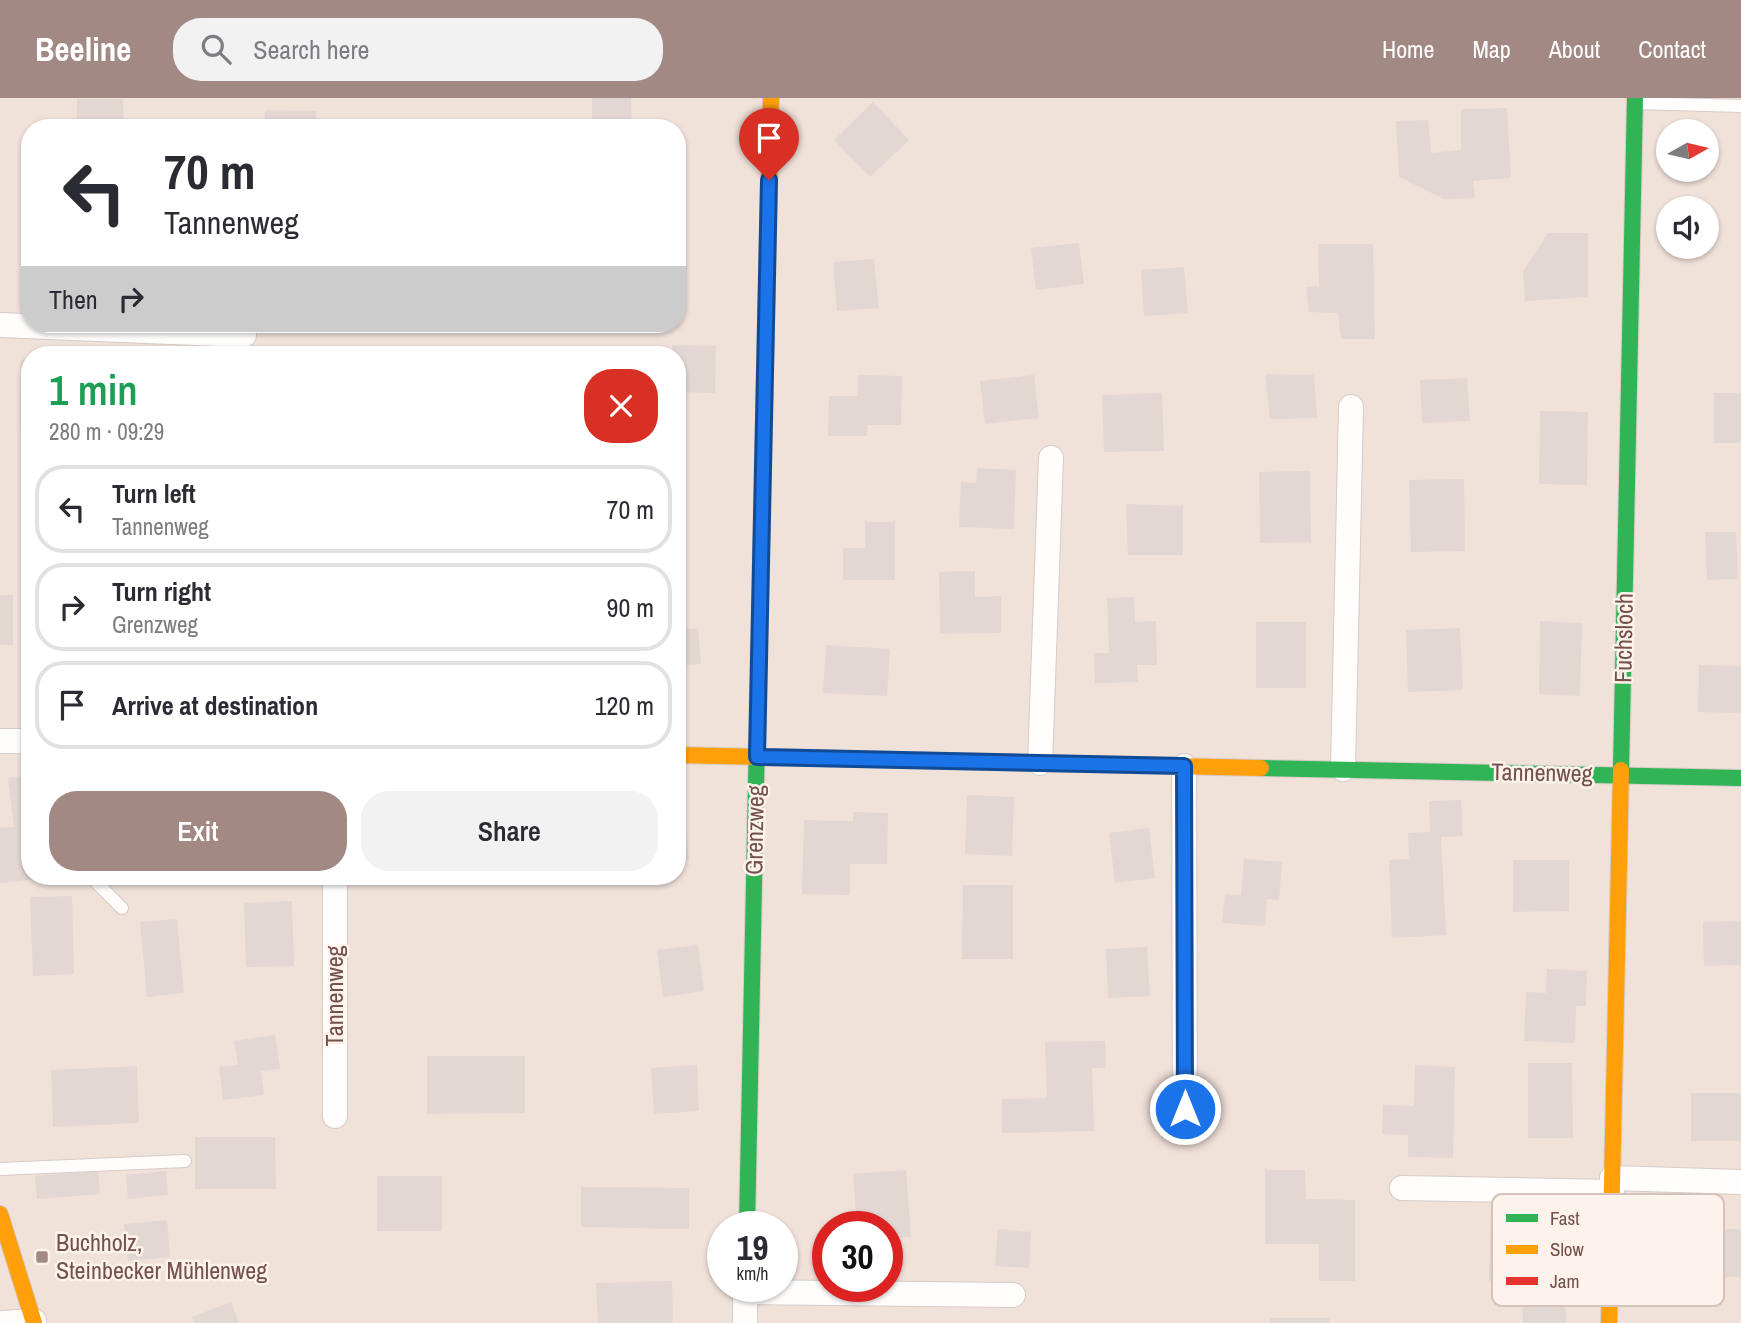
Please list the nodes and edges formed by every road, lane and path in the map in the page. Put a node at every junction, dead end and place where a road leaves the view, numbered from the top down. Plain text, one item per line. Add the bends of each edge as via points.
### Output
1 (771, 98) edge
2 (1635, 101) edge
3 (1741, 106) edge
4 (0, 326) edge
5 (21, 327) edge
6 (190, 333) edge
7 (244, 335) dead end
8 (1351, 407) dead end
9 (1051, 458) dead end
10 (0, 741) edge
11 (21, 741) edge
12 (686, 755) edge
13 (757, 757) junction
14 (1040, 763) junction
15 (1184, 766) junction
16 (1343, 769) junction
17 (1622, 775) junction
18 (1741, 778) edge
19 (99, 885) edge
20 (335, 885) edge
21 (122, 908) dead end
22 (1185, 1109) dead end
23 (335, 1116) dead end
24 (185, 1161) dead end
25 (0, 1169) edge
26 (1741, 1182) edge
27 (1612, 1185) junction
28 (1402, 1188) dead end
29 (1612, 1194) edge
30 (747, 1211) edge
31 (0, 1214) edge
32 (798, 1290) edge
33 (1013, 1295) dead end
34 (745, 1302) edge
35 (34, 1322) edge
36 (3, 1323) edge
37 (745, 1323) edge

1 - 13 street, Grenzweg
2 - 3 lane
2 - 17 street, Fuchsloch
4 - 5 street
6 - 7 street
8 - 16 street
9 - 14 street
10 - 11 street
12 - 13 street, Tannenweg
13 - 14 street, Tannenweg
13 - 30 street, Grenzweg
14 - 15 street, Tannenweg
15 - 16 street, Tannenweg
15 - 22 street
16 - 17 street, Tannenweg
17 - 18 street, Tannenweg
17 - 27 street, Fuchsloch
19 - 21 lane
20 - 23 street, Tannenweg
24 - 25 lane
26 - 27 street
27 - 28 street
27 - 29 street, Fuchsloch
31 - 35 street
32 - 33 street
34 - 37 street
35 - 36 street

